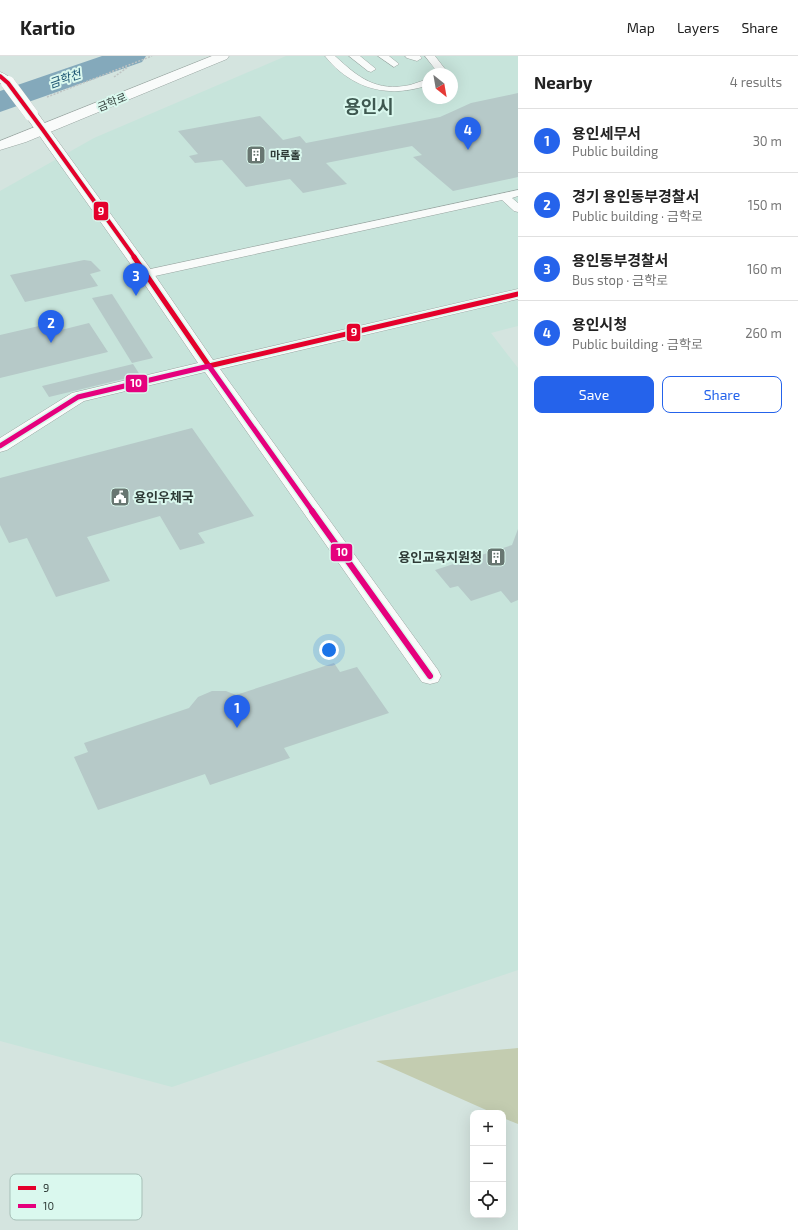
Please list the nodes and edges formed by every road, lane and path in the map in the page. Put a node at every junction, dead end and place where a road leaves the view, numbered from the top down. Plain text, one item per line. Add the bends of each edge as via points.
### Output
1 (152, 56) edge
2 (223, 56) edge
3 (330, 56) edge
4 (353, 56) edge
5 (383, 56) edge
6 (430, 56) edge
7 (403, 59) edge
8 (439, 68) edge
9 (371, 69) dead end
10 (360, 70) dead end
11 (4, 80) edge
12 (422, 84) edge
13 (44, 98) dead end
14 (43, 130) junction
15 (0, 146) edge
16 (518, 193) edge
17 (504, 196) junction
18 (518, 209) edge
19 (146, 274) junction
20 (518, 294) edge
21 (208, 366) junction
22 (0, 446) edge
23 (430, 676) dead end

1 - 13 path
2 - 14 street, 금학로
3 - 12 lane via 358,80 374,87 396,90
4 - 9 lane
4 - 10 lane via 351,59
5 - 7 lane
6 - 8 lane
11 - 14 street, bridge
14 - 15 street, 금학로
14 - 19 street
16 - 17 lane
17 - 18 lane
17 - 19 lane
19 - 21 street
20 - 21 street
21 - 22 street via 78,397
21 - 23 street

